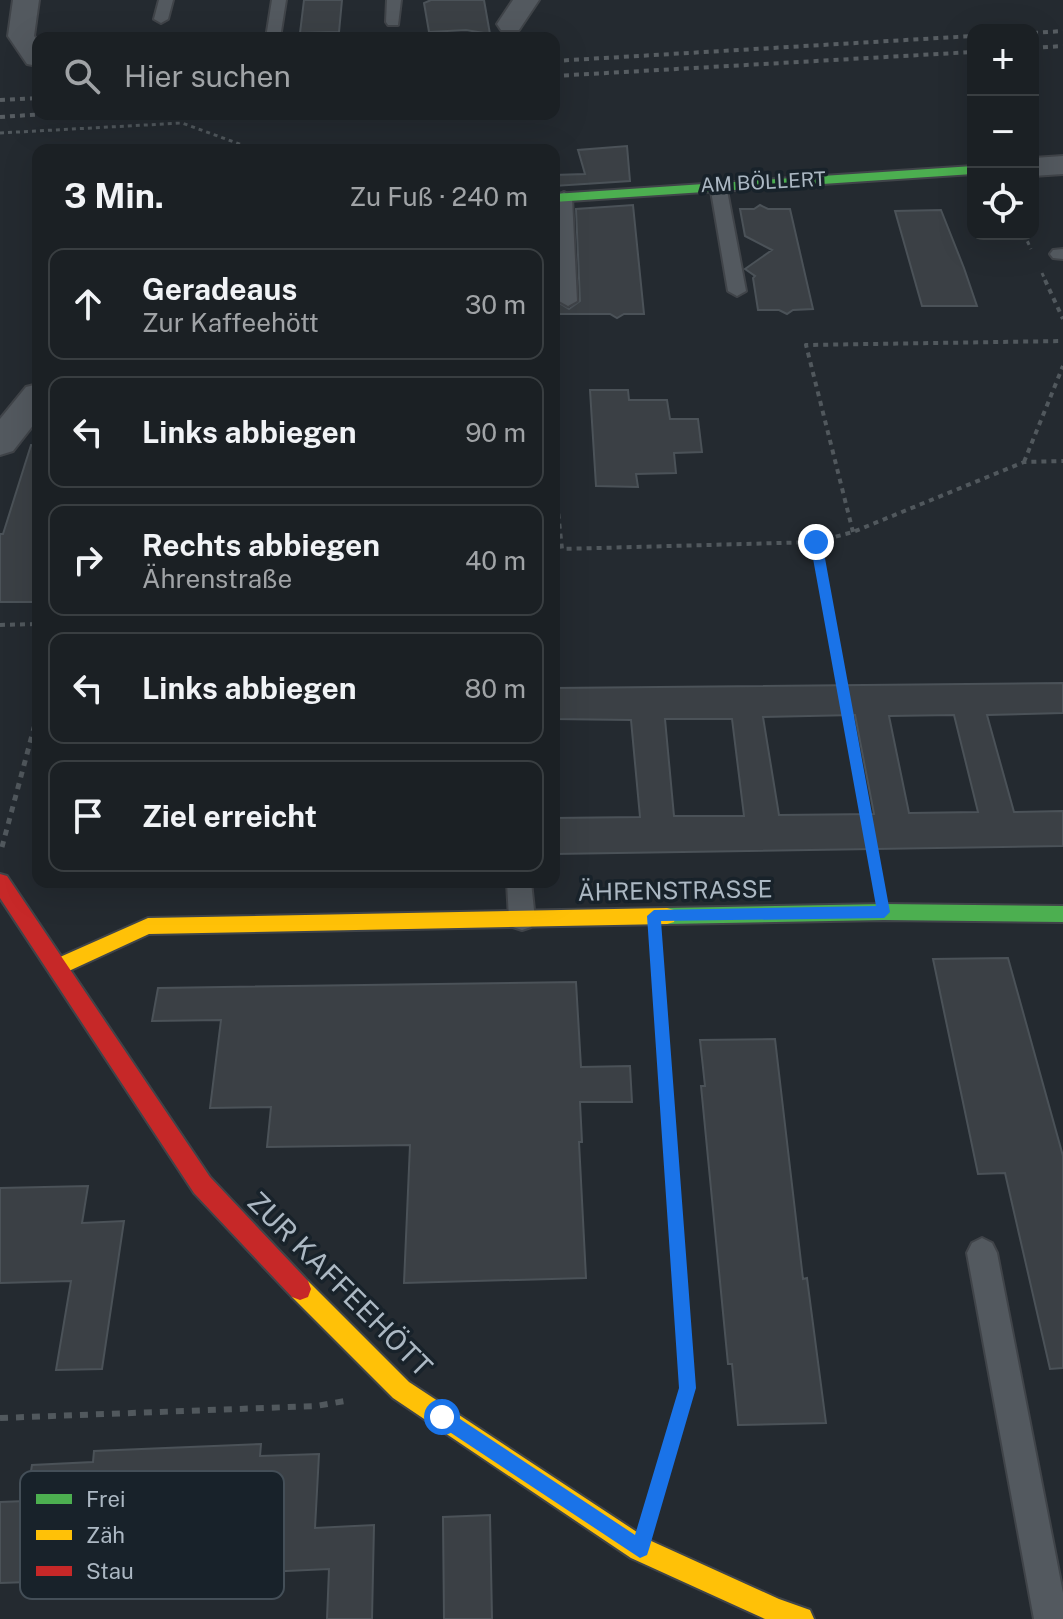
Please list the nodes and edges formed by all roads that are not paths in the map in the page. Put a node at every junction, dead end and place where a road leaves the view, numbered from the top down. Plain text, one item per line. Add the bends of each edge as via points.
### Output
1 (166, 0) edge
2 (279, 0) edge
3 (394, 0) edge
4 (526, 0) edge
5 (16, 6) edge
6 (161, 19) dead end
7 (393, 22) dead end
8 (510, 24) dead end
9 (274, 32) edge
10 (32, 52) edge
11 (1063, 165) edge
12 (1039, 167) edge
13 (967, 170) edge
14 (718, 185) junction
15 (560, 197) edge
16 (560, 209) edge
17 (737, 291) dead end
18 (568, 301) dead end
19 (32, 406) edge
20 (15, 439) edge
21 (0, 882) edge
22 (519, 888) edge
23 (1063, 914) edge
24 (522, 919) junction
25 (58, 967) junction
26 (982, 1253) dead end
27 (801, 1619) edge
28 (1051, 1619) edge

1 - 6 lane
2 - 9 lane
3 - 7 lane
4 - 8 street
5 - 10 street via 21,36
11 - 12 street
13 - 14 street, AM BÖLLERT
14 - 15 street, AM BÖLLERT
14 - 17 lane
16 - 18 lane
19 - 20 street
21 - 25 street, ZUR KAFFEEHÖTT
22 - 24 lane
23 - 24 street, ÄHRENSTRASSE
24 - 25 street, ÄHRENSTRASSE via 148,926
25 - 27 street, ZUR KAFFEEHÖTT via 202,1185 401,1390 640,1549
26 - 28 lane

